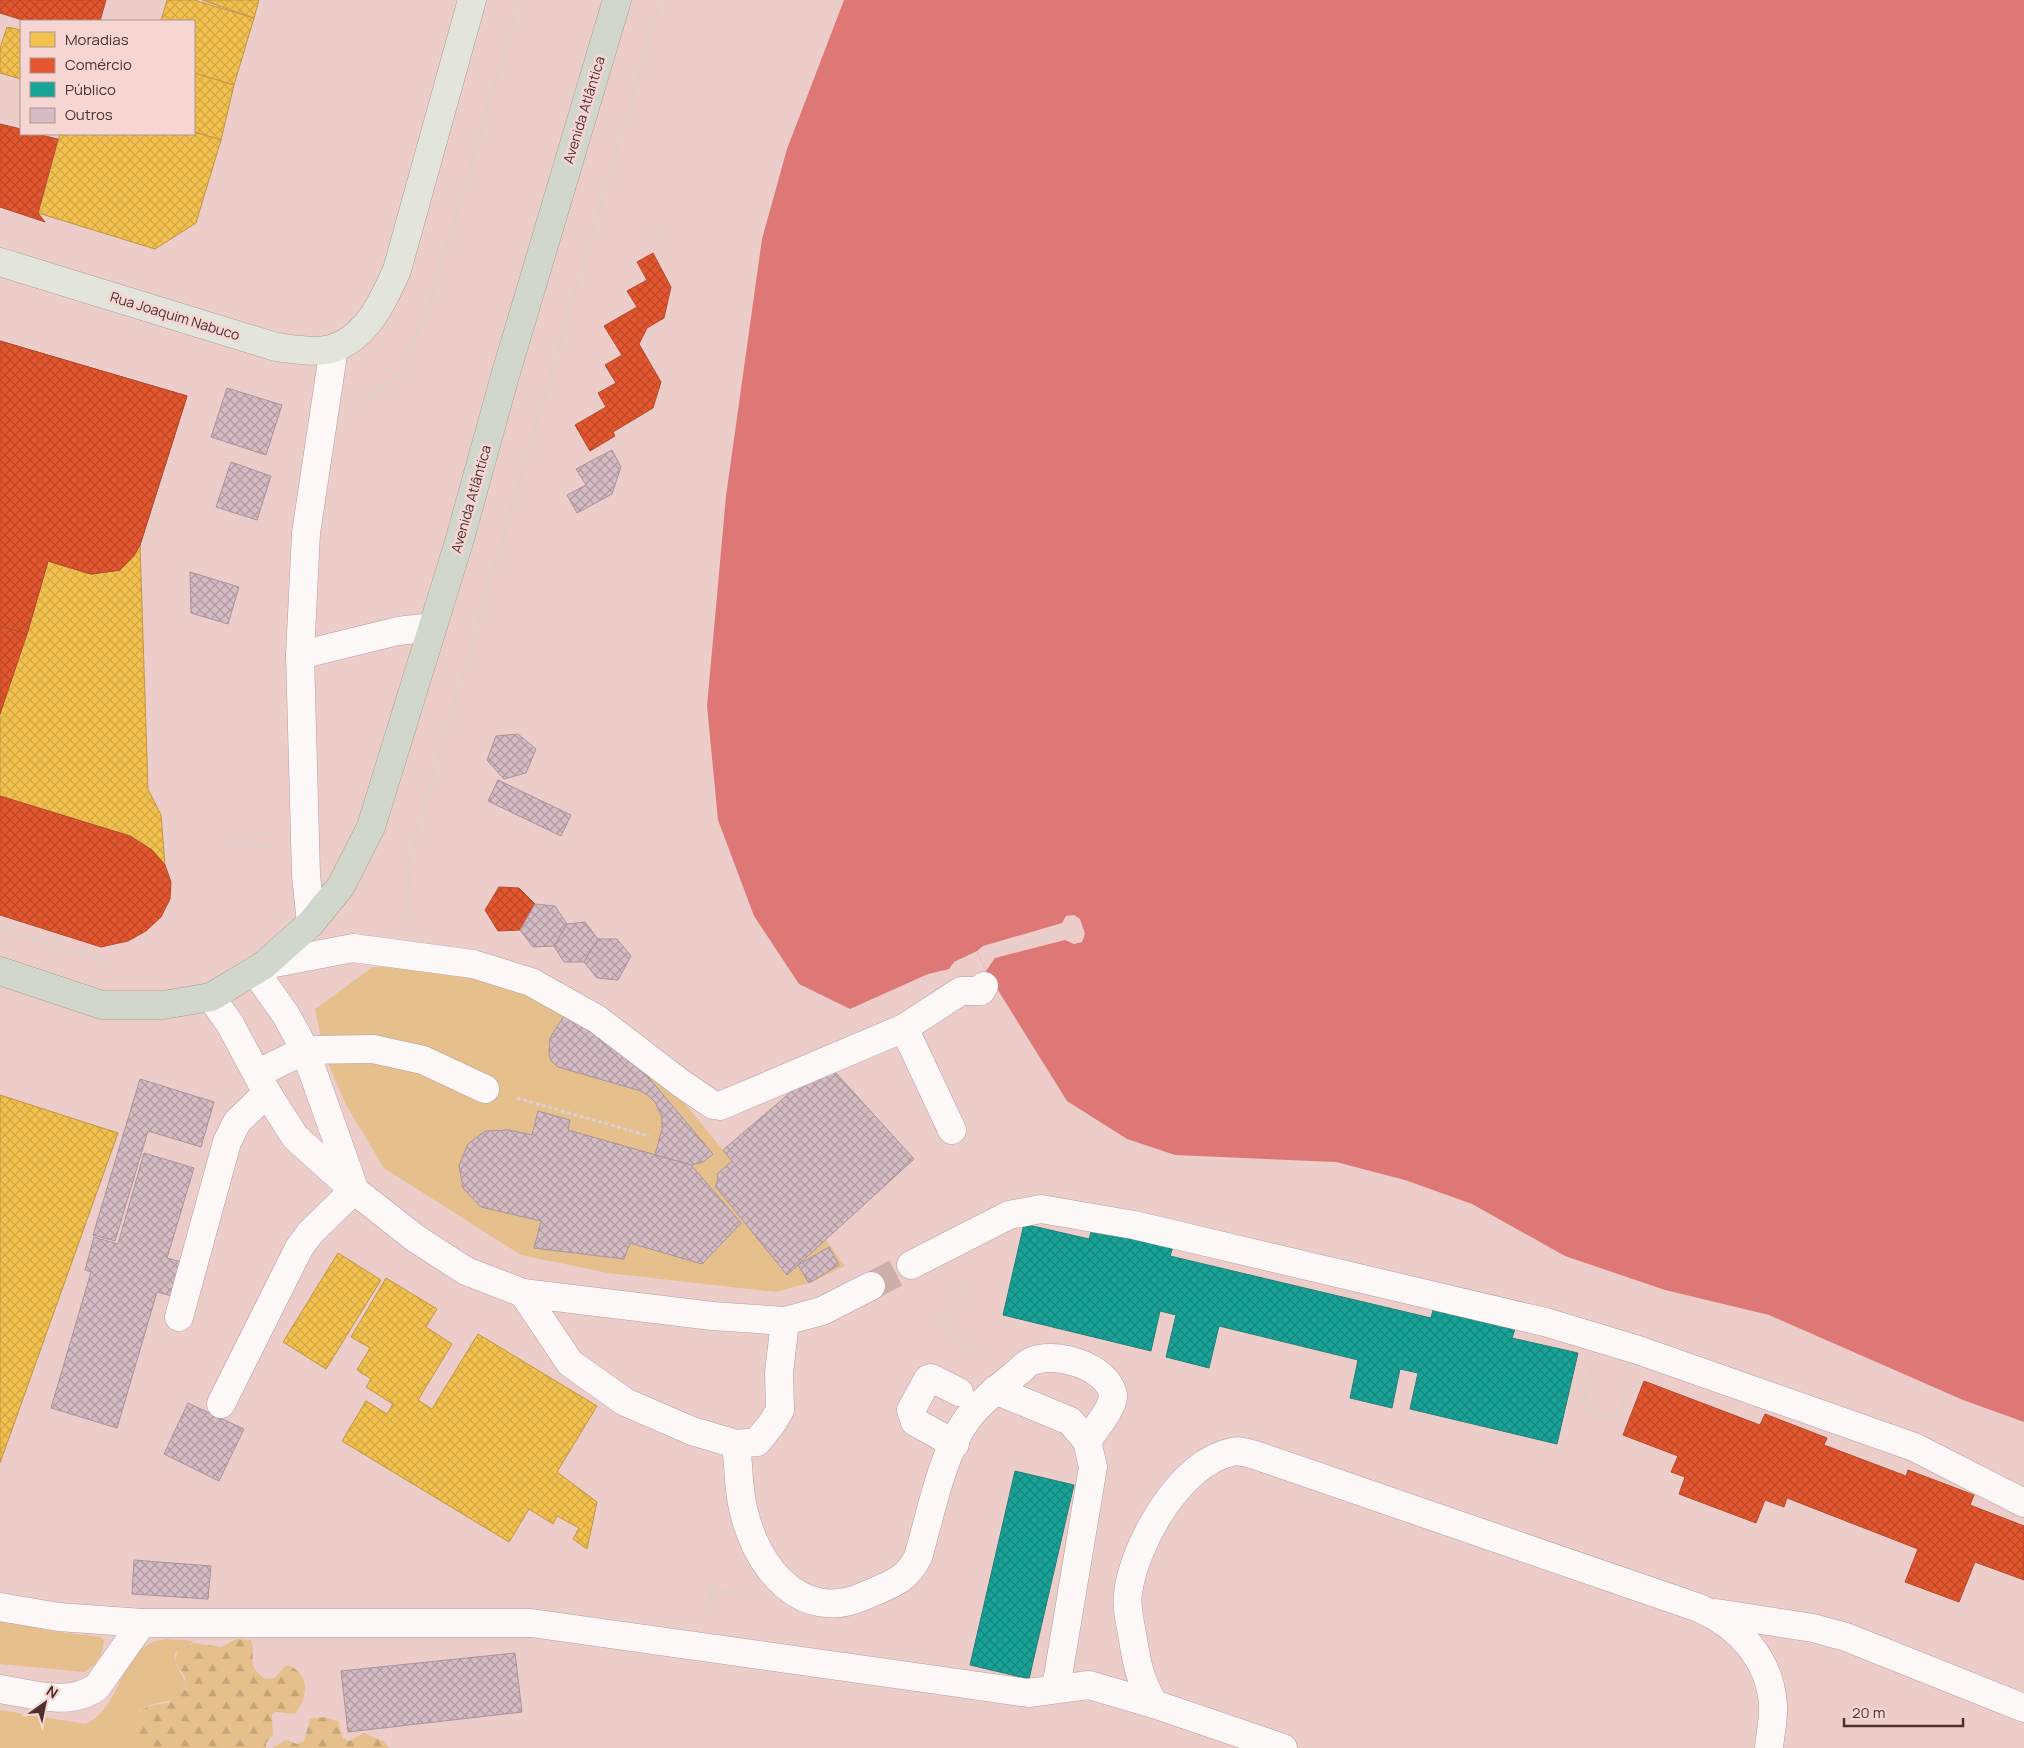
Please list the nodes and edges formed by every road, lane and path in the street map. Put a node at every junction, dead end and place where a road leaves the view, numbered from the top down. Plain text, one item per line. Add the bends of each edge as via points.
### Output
1 (472, 0) edge
2 (617, 0) edge
3 (652, 225) dead end
4 (670, 251) dead end
5 (0, 262) edge
6 (343, 343) junction
7 (432, 626) junction
8 (300, 655) junction
9 (225, 845) dead end
10 (306, 847) junction
11 (311, 923) junction
12 (0, 928) edge
13 (1072, 929) dead end
14 (112, 963) dead end
15 (259, 968) junction
16 (0, 971) edge
17 (984, 986) joint
18 (211, 997) junction
19 (904, 1028) junction
20 (305, 1050) junction
21 (262, 1084) junction
22 (485, 1089) joint
23 (952, 1130) dead end
24 (649, 1136) dead end
25 (354, 1190) junction
26 (937, 1252) junction
27 (911, 1265) tunnel mouth
28 (870, 1286) tunnel mouth
29 (523, 1294) junction
30 (179, 1316) dead end
31 (784, 1321) junction
32 (1600, 1339) junction
33 (1638, 1350) junction
34 (987, 1356) dead end
35 (996, 1390) junction
36 (959, 1392) dead end
37 (221, 1404) dead end
38 (1087, 1441) junction
39 (736, 1444) junction
40 (955, 1444) junction
41 (2024, 1502) edge
42 (748, 1594) dead end
43 (0, 1608) edge
44 (1708, 1612) junction
45 (142, 1623) junction
46 (702, 1647) junction
47 (1056, 1688) junction
48 (0, 1689) edge
49 (1154, 1704) junction
50 (2024, 1708) edge
51 (1283, 1748) edge
52 (1769, 1748) edge

1 - 6 main road via 397,270 379,310
2 - 7 highway, Avenida Atlântica
3 - 4 path
5 - 6 main road, Rua Joaquim Nabuco via 276,347 306,351
6 - 8 street via 306,533
7 - 8 street
7 - 11 highway, Avenida Atlântica via 371,827 341,886
8 - 10 street
9 - 10 path
10 - 11 street
11 - 15 highway, Avenida Atlântica
12 - 14 path
13 - 17 path via 987,953 981,966
15 - 18 highway, Avenida Atlântica
15 - 19 street via 353,948 473,964 531,982 597,1019 682,1084 713,1105 720,1106
15 - 20 street
16 - 18 highway via 102,1005 163,1005
17 - 19 street via 981,990 961,991
18 - 21 street via 230,1024
19 - 23 street
20 - 21 street
20 - 22 street via 356,1048 403,1054
20 - 25 street
21 - 25 street via 295,1137
21 - 30 street via 236,1122 227,1142
22 - 24 path
25 - 29 street via 415,1238 466,1271
25 - 37 street via 310,1232 299,1248
26 - 27 street
26 - 32 street via 1009,1215 1041,1209 1134,1225 1545,1322
26 - 34 path via 968,1293 939,1319 955,1338
28 - 31 street via 822,1311
29 - 31 street
29 - 39 street via 570,1363 625,1402 692,1431
31 - 39 street via 778,1373 780,1410 757,1442
32 - 33 street
32 - 33 path via 1582,1400 1588,1410 1605,1417 1612,1418 1620,1412
33 - 41 street via 1914,1447
35 - 38 street via 1070,1421
35 - 38 street via 1030,1362 1046,1358 1089,1366 1108,1383 1113,1396 1112,1403
35 - 40 street via 968,1419
36 - 40 street via 928,1379 911,1410 915,1422
38 - 47 street via 1093,1467
39 - 40 street via 743,1511 762,1558 771,1572 793,1591 827,1605 849,1602 900,1580 911,1571
42 - 46 path via 711,1589
43 - 45 street via 59,1617
44 - 49 street via 1255,1455 1232,1452 1210,1462 1175,1492 1150,1530 1131,1575 1127,1595 1133,1651
44 - 50 street via 1813,1628 1846,1637
44 - 52 street via 1743,1636 1765,1668 1773,1706
45 - 46 street via 531,1623
45 - 48 street via 97,1687 88,1694 63,1699
46 - 47 street via 1002,1691 1028,1693
47 - 49 street via 1089,1685
49 - 51 street

